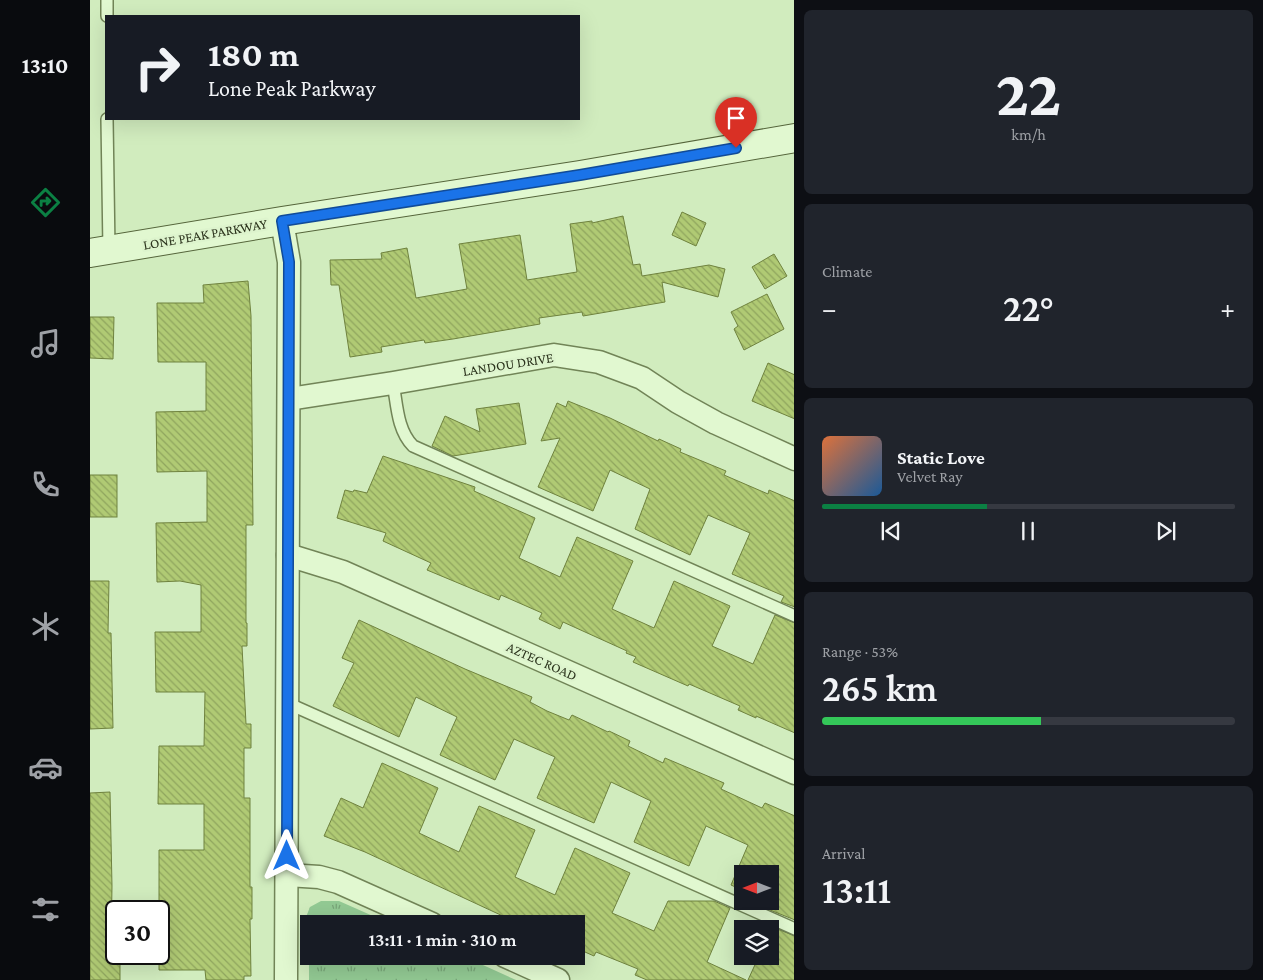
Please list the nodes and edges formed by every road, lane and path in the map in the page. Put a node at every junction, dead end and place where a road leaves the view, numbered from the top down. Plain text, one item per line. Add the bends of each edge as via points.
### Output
1 (107, 0) edge
2 (107, 15) edge
3 (107, 120) edge
4 (794, 138) edge
5 (282, 221) junction
6 (100, 252) edge
7 (394, 383) junction
8 (289, 399) junction
9 (794, 459) edge
10 (288, 555) junction
11 (794, 616) edge
12 (287, 703) junction
13 (794, 773) edge
14 (287, 875) junction
15 (412, 915) edge
16 (794, 930) edge
17 (525, 965) edge
18 (286, 980) edge
19 (558, 980) edge

1 - 2 lane
3 - 6 lane
4 - 5 main road, LONE PEAK PARKWAY
5 - 6 main road, LONE PEAK PARKWAY
5 - 8 street via 289,262
7 - 8 street, LANDOU DRIVE
7 - 9 street, LANDOU DRIVE via 554,355 599,362 642,378 716,423
7 - 11 lane via 401,427 413,446
8 - 10 street
10 - 12 street
10 - 13 street, AZTEC ROAD via 344,572
12 - 14 street
12 - 16 lane
14 - 15 street via 338,882
14 - 18 street
17 - 19 street

